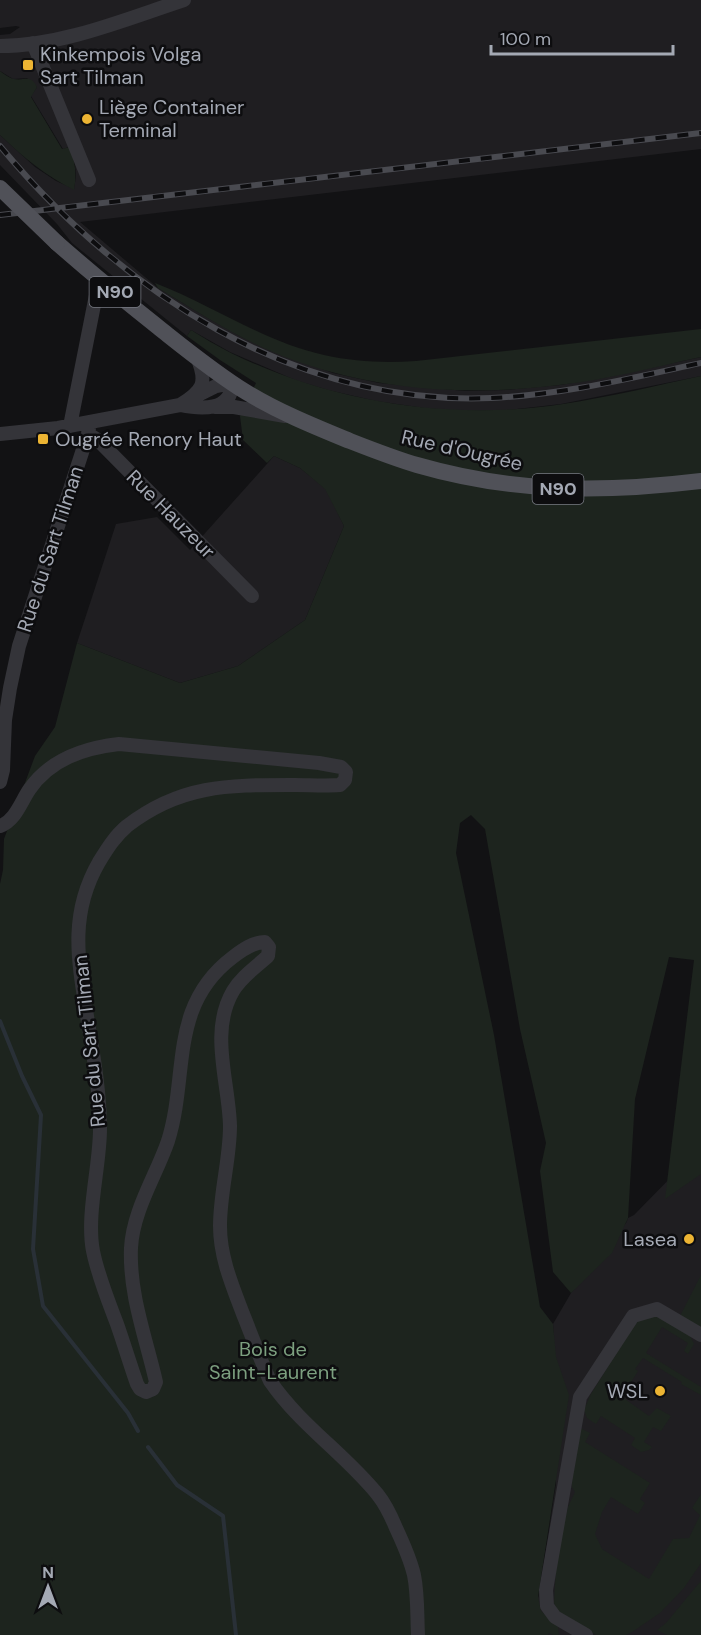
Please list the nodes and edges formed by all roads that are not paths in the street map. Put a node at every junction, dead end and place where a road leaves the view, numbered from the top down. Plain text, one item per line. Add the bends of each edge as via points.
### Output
1 (184, 0) edge
2 (33, 43) junction
3 (0, 46) edge
4 (89, 180) dead end
5 (0, 189) edge
6 (96, 295) dead end
7 (197, 357) junction
8 (232, 383) junction
9 (196, 396) junction
10 (180, 405) junction
11 (210, 407) junction
12 (293, 417) junction
13 (70, 426) junction
14 (89, 428) junction
15 (0, 434) edge
16 (701, 482) edge
17 (252, 596) dead end
18 (0, 782) edge
19 (0, 826) edge
20 (701, 1335) edge
21 (418, 1635) edge
22 (586, 1635) edge

1 - 2 street via 82,33
2 - 3 street
2 - 4 street
5 - 7 main road, N90, bridge via 80,264
6 - 13 street
7 - 8 main road, N90
7 - 9 street via 204,376
8 - 9 street, Rue d'Ougrée
8 - 11 street via 227,401
8 - 12 main road, Rue d'Ougrée / N90
9 - 10 street, Rue d'Ougrée
10 - 11 street, Rue d'Ougrée
10 - 14 street, Rue d'Ougrée
11 - 12 street, Rue d'Ougrée
12 - 16 main road, Rue d'Ougrée / N90 via 416,465 476,479 595,490
13 - 14 street, Rue d'Ougrée
13 - 15 street, Rue d'Ougrée
14 - 17 street, Rue Hauzeur
14 - 18 street, Rue du Sart Tilman via 19,646 6,713
19 - 21 street, Rue du Sart Tilman via 9,821 43,773 62,759 101,746 119,744 319,763 341,767 346,772 340,784 233,786 177,797 126,827 95,870 82,908 78,939 99,1108 92,1248 137,1384 146,1392 156,1382 132,1280 131,1245 167,1141 177,1100 183,1041 191,1012 212,975 239,952 265,942 268,956 233,990 222,1019 230,1115 221,1204 223,1255 270,1382 297,1415 379,1496 388,1511 414,1577
20 - 22 street via 657,1309 633,1316 580,1397 546,1590 547,1606 555,1617

